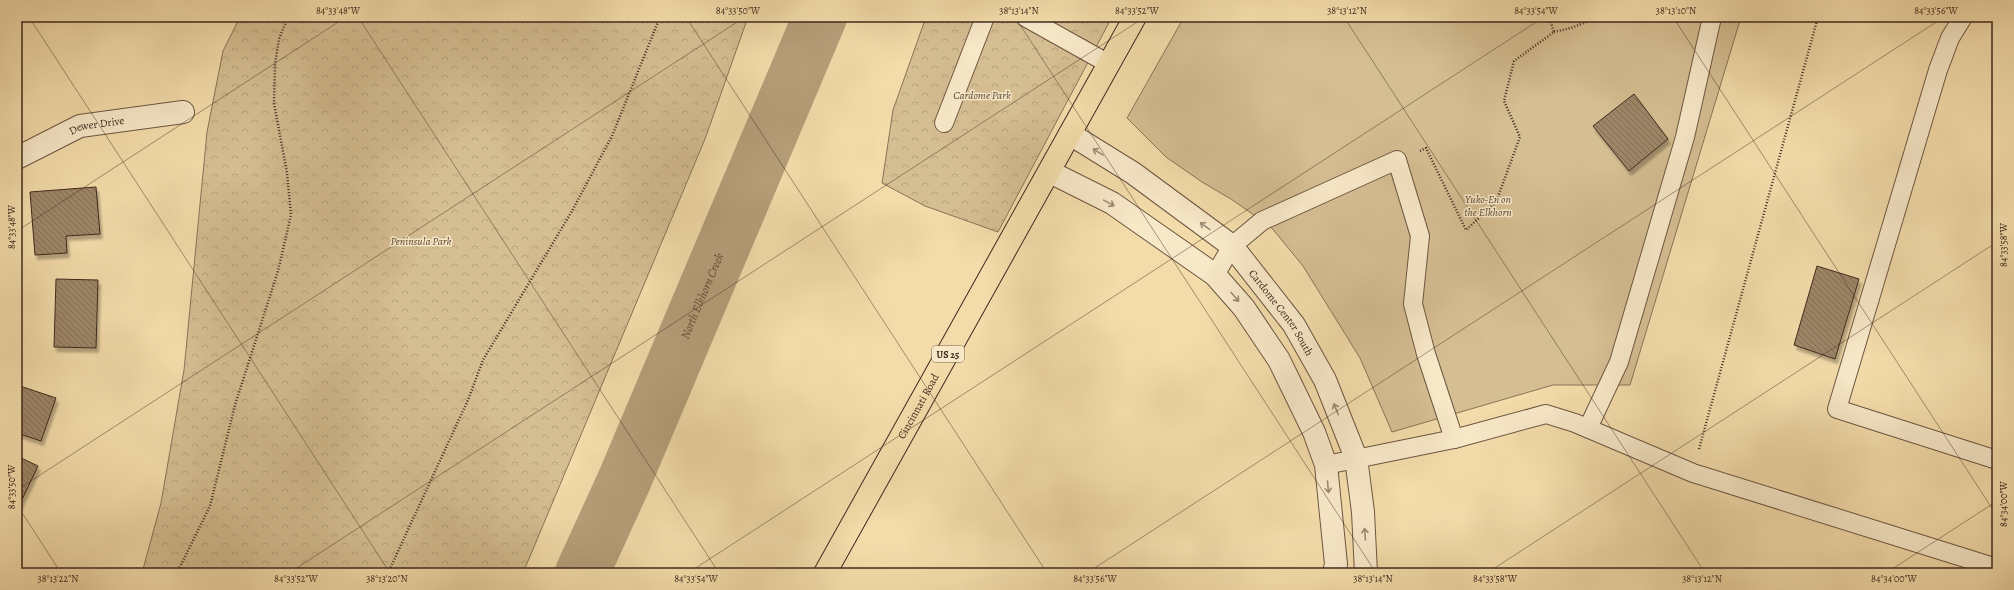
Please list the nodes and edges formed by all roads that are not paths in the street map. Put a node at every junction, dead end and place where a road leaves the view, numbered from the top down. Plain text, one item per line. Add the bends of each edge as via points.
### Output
1 (985, 17) edge
2 (1026, 17) edge
3 (1135, 17) edge
4 (1712, 17) edge
5 (1963, 17) edge
6 (1109, 64) junction
7 (183, 112) dead end
8 (944, 123) dead end
9 (1070, 134) junction
10 (17, 158) edge
11 (1050, 172) junction
12 (1232, 246) junction
13 (1215, 275) junction
14 (1588, 428) junction
15 (1454, 438) junction
16 (1356, 458) junction
17 (1997, 460) edge
18 (1326, 465) junction
19 (1997, 568) edge
20 (825, 573) edge
21 (1334, 573) edge
22 (1366, 573) edge

1 - 8 lane
2 - 6 lane
3 - 6 main road, US 25
4 - 14 lane via 1685,137 1619,362
5 - 17 lane via 1950,38 1938,70 1837,409
6 - 9 main road, US 25
7 - 10 street, Dewer Drive via 80,126
9 - 11 main road, Cincinnati Road / US 25
12 -> 9 street, Cardome Center South via 1133,173
11 -> 13 street via 1112,204
11 - 20 main road, Cincinnati Road / US 25
12 - 13 lane
12 - 15 lane via 1262,221 1397,160 1420,236 1413,304 1426,354
16 -> 12 street, Cardome Center South via 1325,380 1294,325
13 -> 18 street via 1244,308 1279,360 1314,432
14 - 15 lane via 1546,414
14 - 19 lane via 1693,473
15 - 16 lane
16 - 18 lane
22 -> 16 street, Cardome Center South via 1364,512
18 -> 21 street via 1336,564

